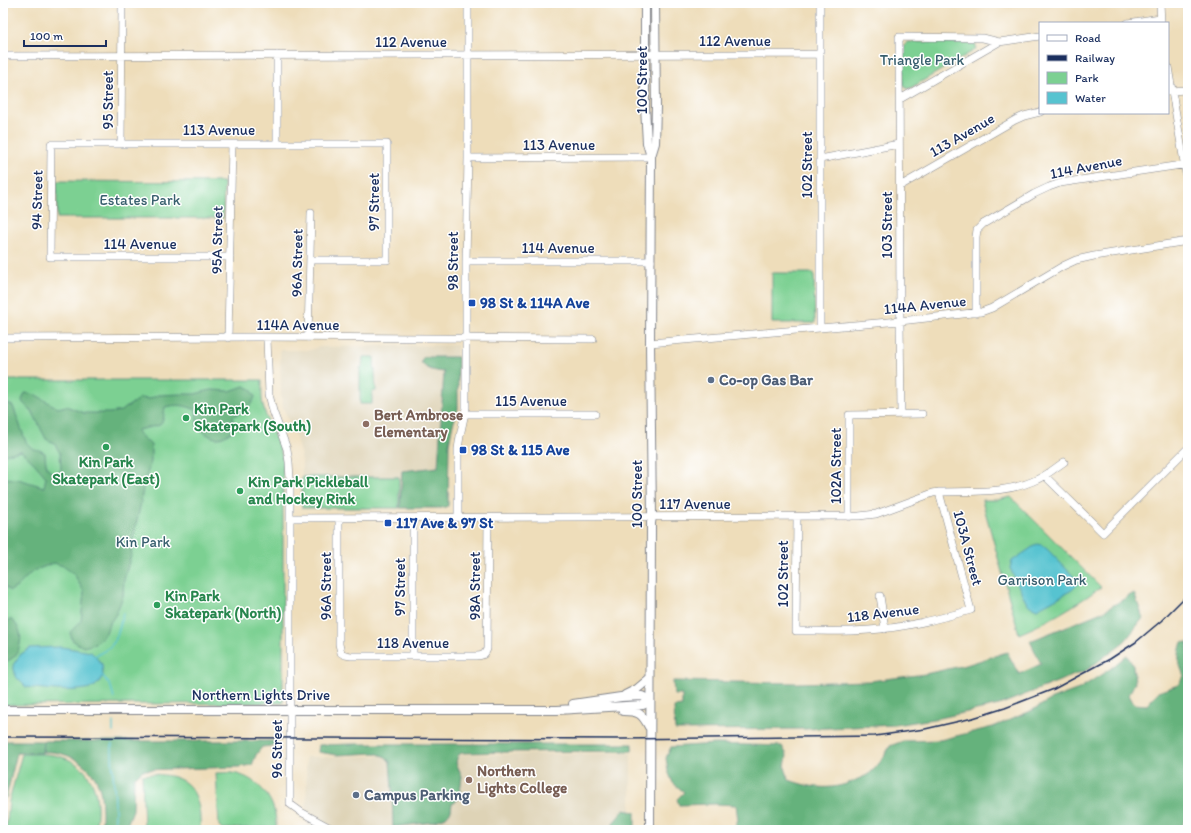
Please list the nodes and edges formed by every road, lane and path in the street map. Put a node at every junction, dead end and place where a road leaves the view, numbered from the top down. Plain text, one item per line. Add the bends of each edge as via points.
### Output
1 (122, 3) edge
2 (468, 3) edge
3 (645, 3) edge
4 (655, 3) edge
5 (820, 3) edge
6 (1160, 3) edge
7 (1160, 21) edge
8 (1144, 22) edge
9 (1039, 36) edge
10 (998, 42) junction
11 (656, 54) junction
12 (820, 54) junction
13 (121, 55) junction
14 (277, 55) junction
15 (469, 55) junction
16 (646, 55) junction
17 (3, 56) edge
18 (1169, 79) edge
19 (1188, 90) edge
20 (1170, 91) edge
21 (900, 99) junction
22 (1039, 112) edge
23 (277, 143) junction
24 (51, 144) joint
25 (121, 144) junction
26 (232, 144) junction
27 (387, 144) joint
28 (899, 144) junction
29 (651, 157) junction
30 (468, 158) junction
31 (820, 160) junction
32 (1186, 164) edge
33 (900, 186) junction
34 (1188, 186) edge
35 (311, 213) dead end
36 (1188, 241) edge
37 (50, 257) joint
38 (230, 257) junction
39 (310, 260) junction
40 (466, 261) junction
41 (651, 261) junction
42 (976, 312) junction
43 (900, 320) junction
44 (820, 328) junction
45 (3, 338) edge
46 (228, 338) junction
47 (267, 338) junction
48 (308, 338) junction
49 (466, 339) junction
50 (593, 339) dead end
51 (650, 343) junction
52 (466, 414) junction
53 (595, 414) dead end
54 (902, 414) junction
55 (922, 414) dead end
56 (1188, 448) edge
57 (1064, 462) dead end
58 (1045, 476) junction
59 (939, 492) junction
60 (652, 517) junction
61 (797, 517) junction
62 (849, 517) junction
63 (290, 518) junction
64 (339, 518) junction
65 (413, 518) junction
66 (458, 518) junction
67 (488, 518) junction
68 (880, 596) dead end
69 (971, 610) joint
70 (885, 629) junction
71 (796, 631) joint
72 (341, 653) joint
73 (486, 653) joint
74 (414, 656) junction
75 (650, 678) junction
76 (621, 697) junction
77 (650, 700) junction
78 (584, 708) junction
79 (3, 710) edge
80 (290, 710) junction
81 (519, 710) junction
82 (650, 730) junction
83 (334, 830) edge
84 (650, 830) edge

1 - 13 street, 95 Street
2 - 15 street, 98 Street
3 - 16 main road, 100 Street
4 - 11 main road, 100 Street
5 - 12 street, 102 Street
6 - 7 street
7 - 8 street
9 - 10 street
10 - 21 street
10 - 21 street, 103 Street via 984,38 899,37
11 - 12 street, 112 Avenue
11 - 16 street, 112 Avenue
11 - 29 main road, 100 Street via 655,143
12 - 31 street, 102 Street
13 - 14 street, 112 Avenue
13 - 17 street, 112 Avenue
13 - 25 street, 95 Street
14 - 15 street, 112 Avenue
14 - 23 street
15 - 16 street, 112 Avenue
15 - 30 street, 98 Street
16 - 29 main road, 100 Street via 645,107 647,143
18 - 20 street
19 - 20 street
20 - 32 street
21 - 28 street, 103 Street
22 - 33 street, 113 Avenue via 1015,120
23 - 26 street, 113 Avenue
23 - 27 street, 113 Avenue
24 - 25 street, 113 Avenue
24 - 37 street, 94 Street
25 - 26 street, 113 Avenue
26 - 38 street, 95A Street
27 - 39 street, 97 Street via 387,260
28 - 31 street
28 - 33 street, 103 Street
29 - 30 street, 113 Avenue
29 - 41 main road, 100 Street
30 - 40 street, 98 Street
31 - 44 street, 102 Street
32 - 34 street
32 - 42 street, 114 Avenue via 1071,181 1048,187 980,226 976,242
33 - 43 street, 103 Street
35 - 39 street, 96A Street
36 - 42 street, 114A Avenue via 1076,260 992,308
37 - 38 street, 114 Avenue
38 - 46 street, 95A Street
39 - 48 street, 96A Street
40 - 41 street, 114 Avenue
40 - 49 street, 98 Street
41 - 51 main road, 100 Street
42 - 43 street, 114A Avenue
43 - 44 street, 114A Avenue
43 - 54 street, 103 Street
44 - 51 street, 114A Avenue
45 - 46 street, 114A Avenue
46 - 47 street, 114A Avenue
47 - 48 street, 114A Avenue
47 - 63 street, 96 Street via 268,394 287,449
48 - 49 street, 114A Avenue
49 - 50 street, 114A Avenue
49 - 52 street, 98 Street
51 - 60 main road, 100 Street
52 - 53 street, 115 Avenue
52 - 66 street, 98 Street via 458,449
54 - 55 street
54 - 62 street, 102A Street via 849,415
56 - 58 street via 1103,533
57 - 58 street, 117 Avenue
58 - 59 street, 117 Avenue via 1000,490
59 - 62 street, 117 Avenue via 876,514
59 - 69 street, 103A Street
60 - 61 street, 117 Avenue
60 - 67 street, 117 Avenue
60 - 75 main road, 100 Street
61 - 62 street, 117 Avenue
61 - 71 street, 102 Street
63 - 64 street, 117 Avenue
63 - 80 street, 96 Street
64 - 65 street, 117 Avenue
64 - 72 street, 96A Street
65 - 66 street, 117 Avenue
65 - 74 street, 97 Street
66 - 67 street, 117 Avenue
67 - 73 street, 98A Street
68 - 70 street
69 - 70 street, 118 Avenue
70 - 71 street, 118 Avenue
72 - 74 street, 118 Avenue via 350,656
73 - 74 street, 118 Avenue via 482,656
75 - 76 main road via 637,689
75 - 77 main road, 100 Street
76 - 77 main road, Northern Lights Drive via 642,696
76 - 81 main road, Northern Lights Drive
77 - 78 main road, Northern Lights Drive via 642,705
77 - 82 main road, 100 Street
78 - 81 main road, Northern Lights Drive
78 - 82 main road via 634,711 645,719
79 - 80 main road, Northern Lights Drive
80 - 81 main road, Northern Lights Drive
80 - 83 street, 96 Street via 290,804
82 - 84 main road, 100 Street

